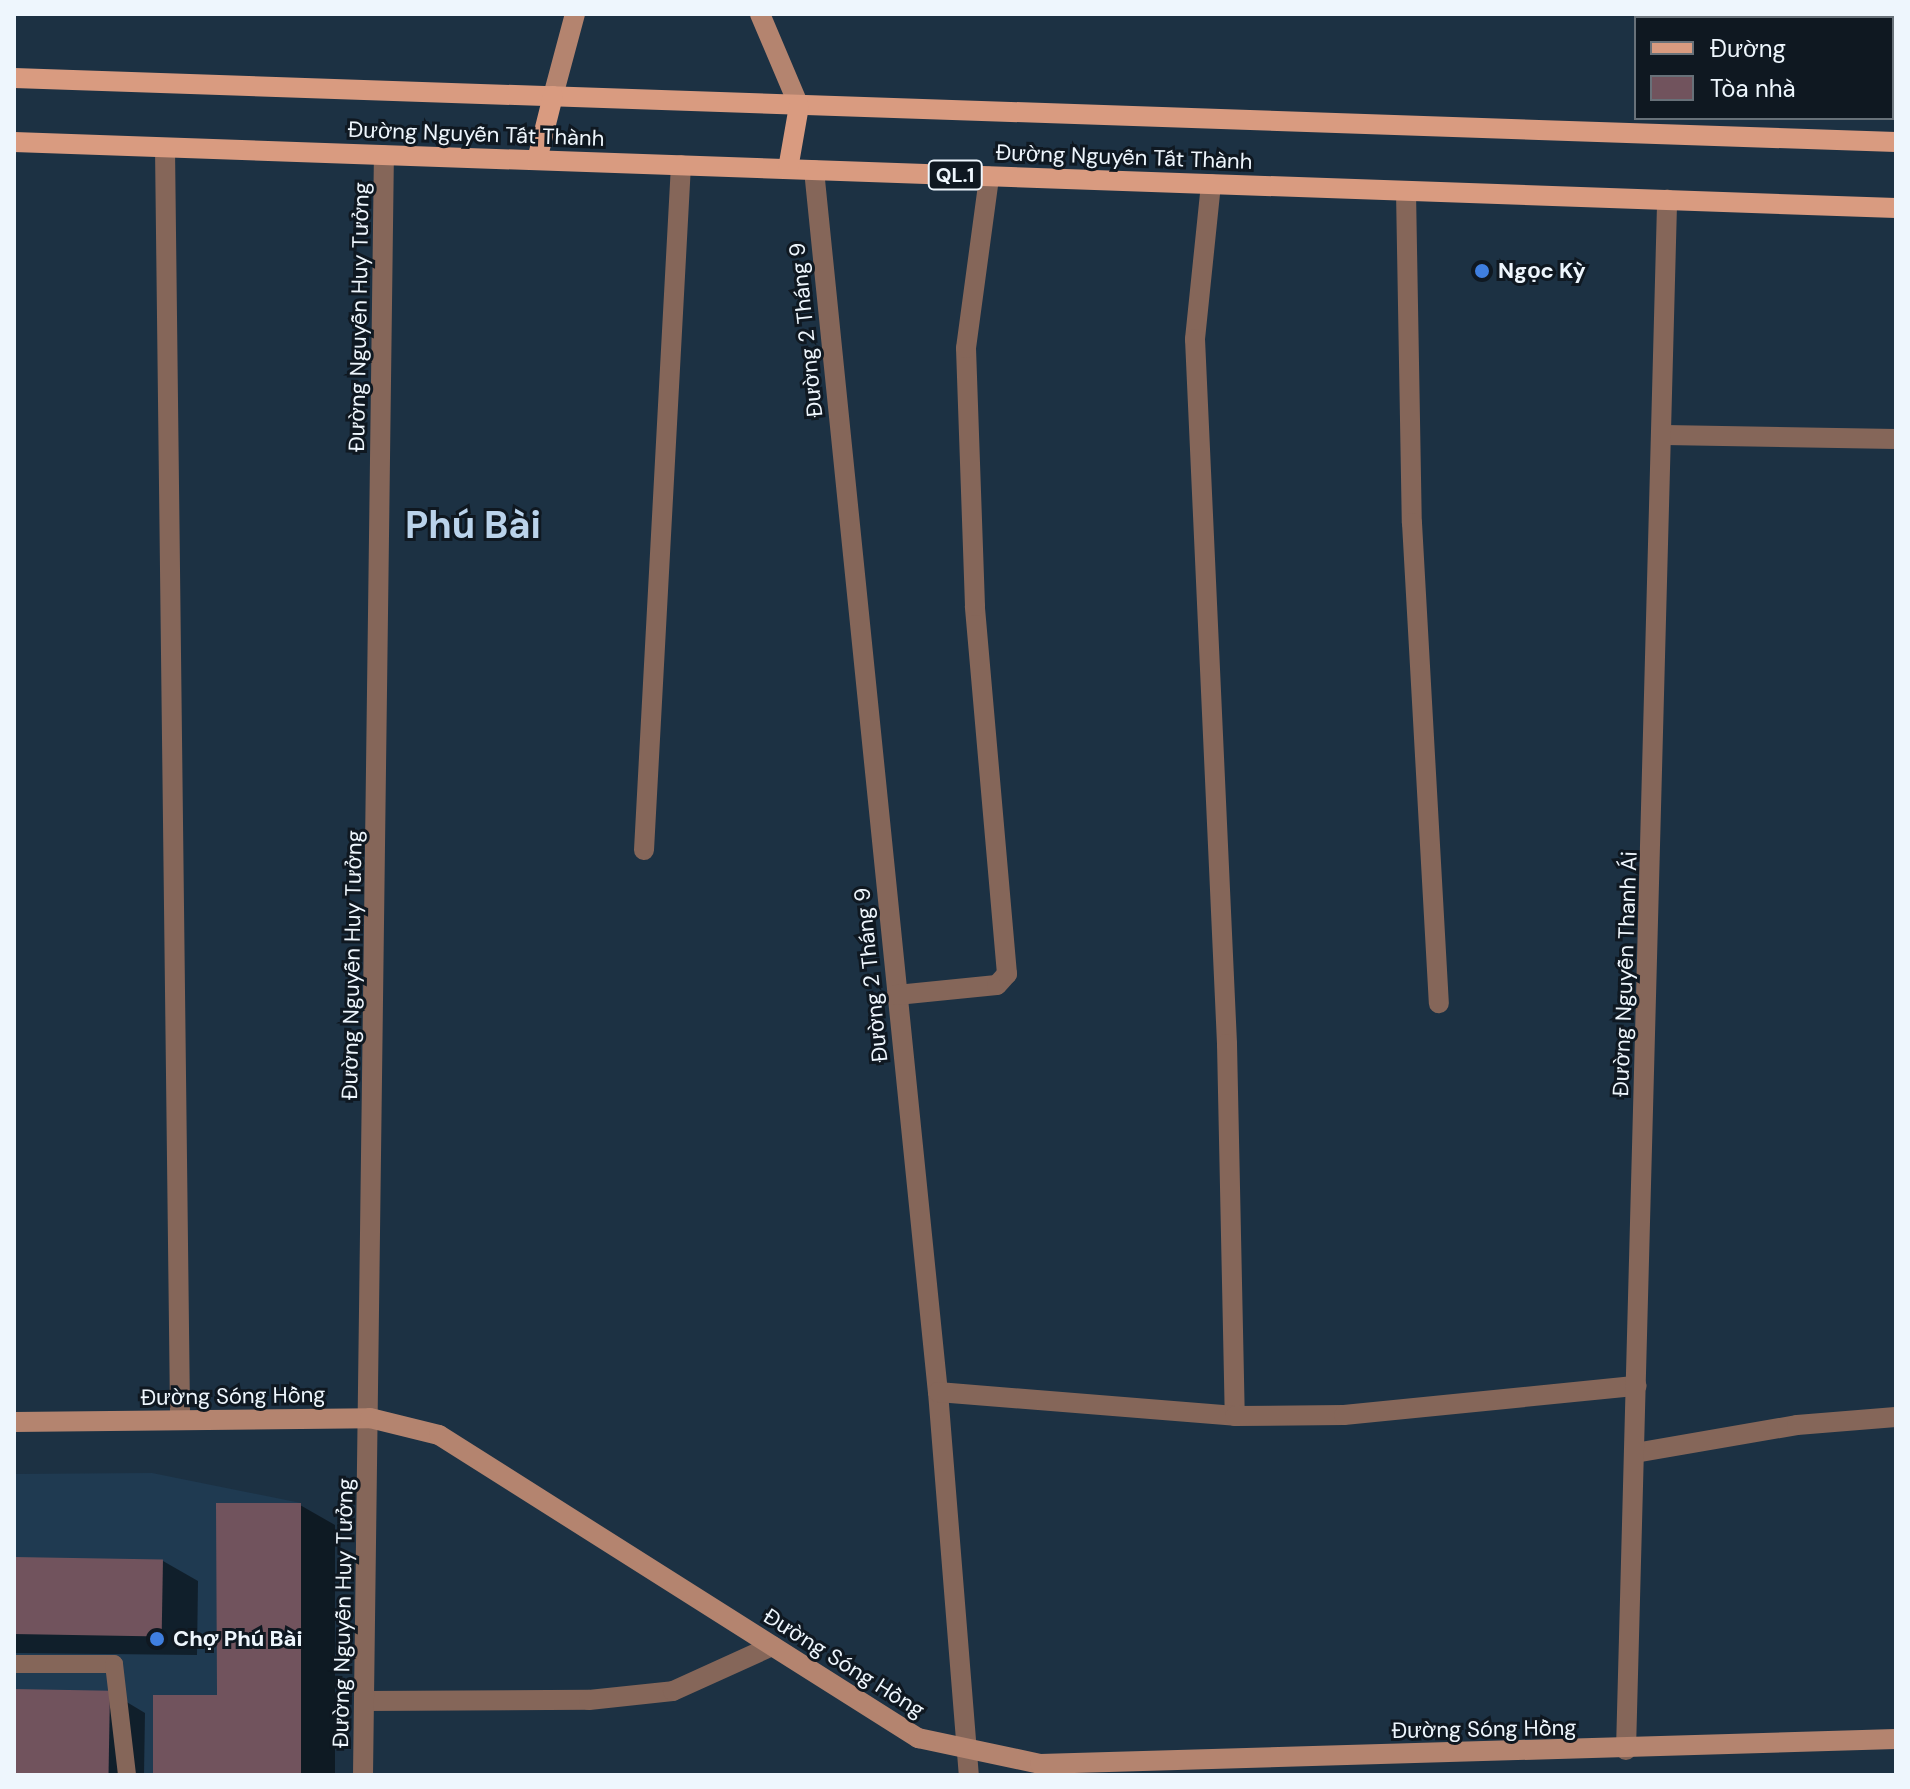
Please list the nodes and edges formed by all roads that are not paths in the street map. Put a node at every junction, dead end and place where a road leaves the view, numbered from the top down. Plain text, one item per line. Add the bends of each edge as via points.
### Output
1 (575, 14) edge
2 (760, 14) edge
3 (14, 78) edge
4 (553, 96) junction
5 (799, 106) junction
6 (14, 142) edge
7 (1896, 142) edge
8 (165, 148) junction
9 (384, 155) junction
10 (537, 160) junction
11 (681, 165) junction
12 (788, 169) junction
13 (814, 170) junction
14 (989, 177) junction
15 (1211, 184) junction
16 (1406, 191) junction
17 (1667, 200) junction
18 (1896, 208) edge
19 (1665, 435) junction
20 (1896, 439) edge
21 (644, 850) dead end
22 (897, 995) junction
23 (1439, 1003) dead end
24 (1637, 1386) junction
25 (938, 1392) junction
26 (1235, 1416) junction
27 (1896, 1417) edge
28 (370, 1418) junction
29 (180, 1420) junction
30 (14, 1422) edge
31 (1635, 1453) junction
32 (772, 1646) junction
33 (14, 1664) edge
34 (365, 1701) junction
35 (1896, 1739) edge
36 (969, 1748) junction
37 (1626, 1750) junction
38 (127, 1775) edge
39 (363, 1775) edge
40 (969, 1775) edge

1 - 4 street
2 - 5 street
3 - 4 main road, Đường Nguyễn Tất Thành
4 - 5 main road, Đường Nguyễn Tất Thành
4 - 10 main road
5 - 7 main road, Đường Nguyễn Tất Thành
5 - 12 main road
6 - 8 main road, Đường Nguyễn Tất Thành / QL.1
8 - 9 main road, Đường Nguyễn Tất Thành / QL.1
8 - 29 street
9 - 10 main road, Đường Nguyễn Tất Thành / QL.1
9 - 28 street, Đường Nguyễn Huy Tưởng
10 - 11 main road, Đường Nguyễn Tất Thành / QL.1
11 - 12 main road, Đường Nguyễn Tất Thành / QL.1
11 - 21 street
12 - 13 main road, Đường Nguyễn Tất Thành / QL.1
13 - 14 main road, Đường Nguyễn Tất Thành / QL.1
13 - 22 street, Đường 2 Tháng 9
14 - 15 main road, Đường Nguyễn Tất Thành / QL.1
14 - 22 street via 966,348 975,606 1007,974 997,985
15 - 16 main road, Đường Nguyễn Tất Thành / QL.1
15 - 26 street via 1195,339 1227,1044
16 - 17 main road, Đường Nguyễn Tất Thành / QL.1
16 - 23 street via 1412,523
17 - 18 main road, Đường Nguyễn Tất Thành / QL.1
17 - 19 street, Đường Nguyễn Thanh Ái
19 - 20 street
19 - 24 street, Đường Nguyễn Thanh Ái
22 - 25 street, Đường 2 Tháng 9
24 - 26 street via 1344,1415
24 - 31 street, Đường Nguyễn Thanh Ái
25 - 26 street
25 - 36 street, Đường 2 Tháng 9
27 - 31 street via 1810,1423
28 - 29 street, Đường Sóng Hồng
28 - 32 street, Đường Sóng Hồng via 439,1435
28 - 34 street, Đường Nguyễn Huy Tưởng
29 - 30 street, Đường Sóng Hồng
31 - 37 street, Đường Nguyễn Thanh Ái
32 - 34 street via 673,1691 589,1700
32 - 36 street, Đường Sóng Hồng via 918,1738
33 - 38 lane via 114,1664
34 - 39 street, Đường Nguyễn Huy Tưởng
35 - 37 street, Đường Sóng Hồng
36 - 37 street, Đường Sóng Hồng via 1040,1764
36 - 40 street, Đường 2 Tháng 9

